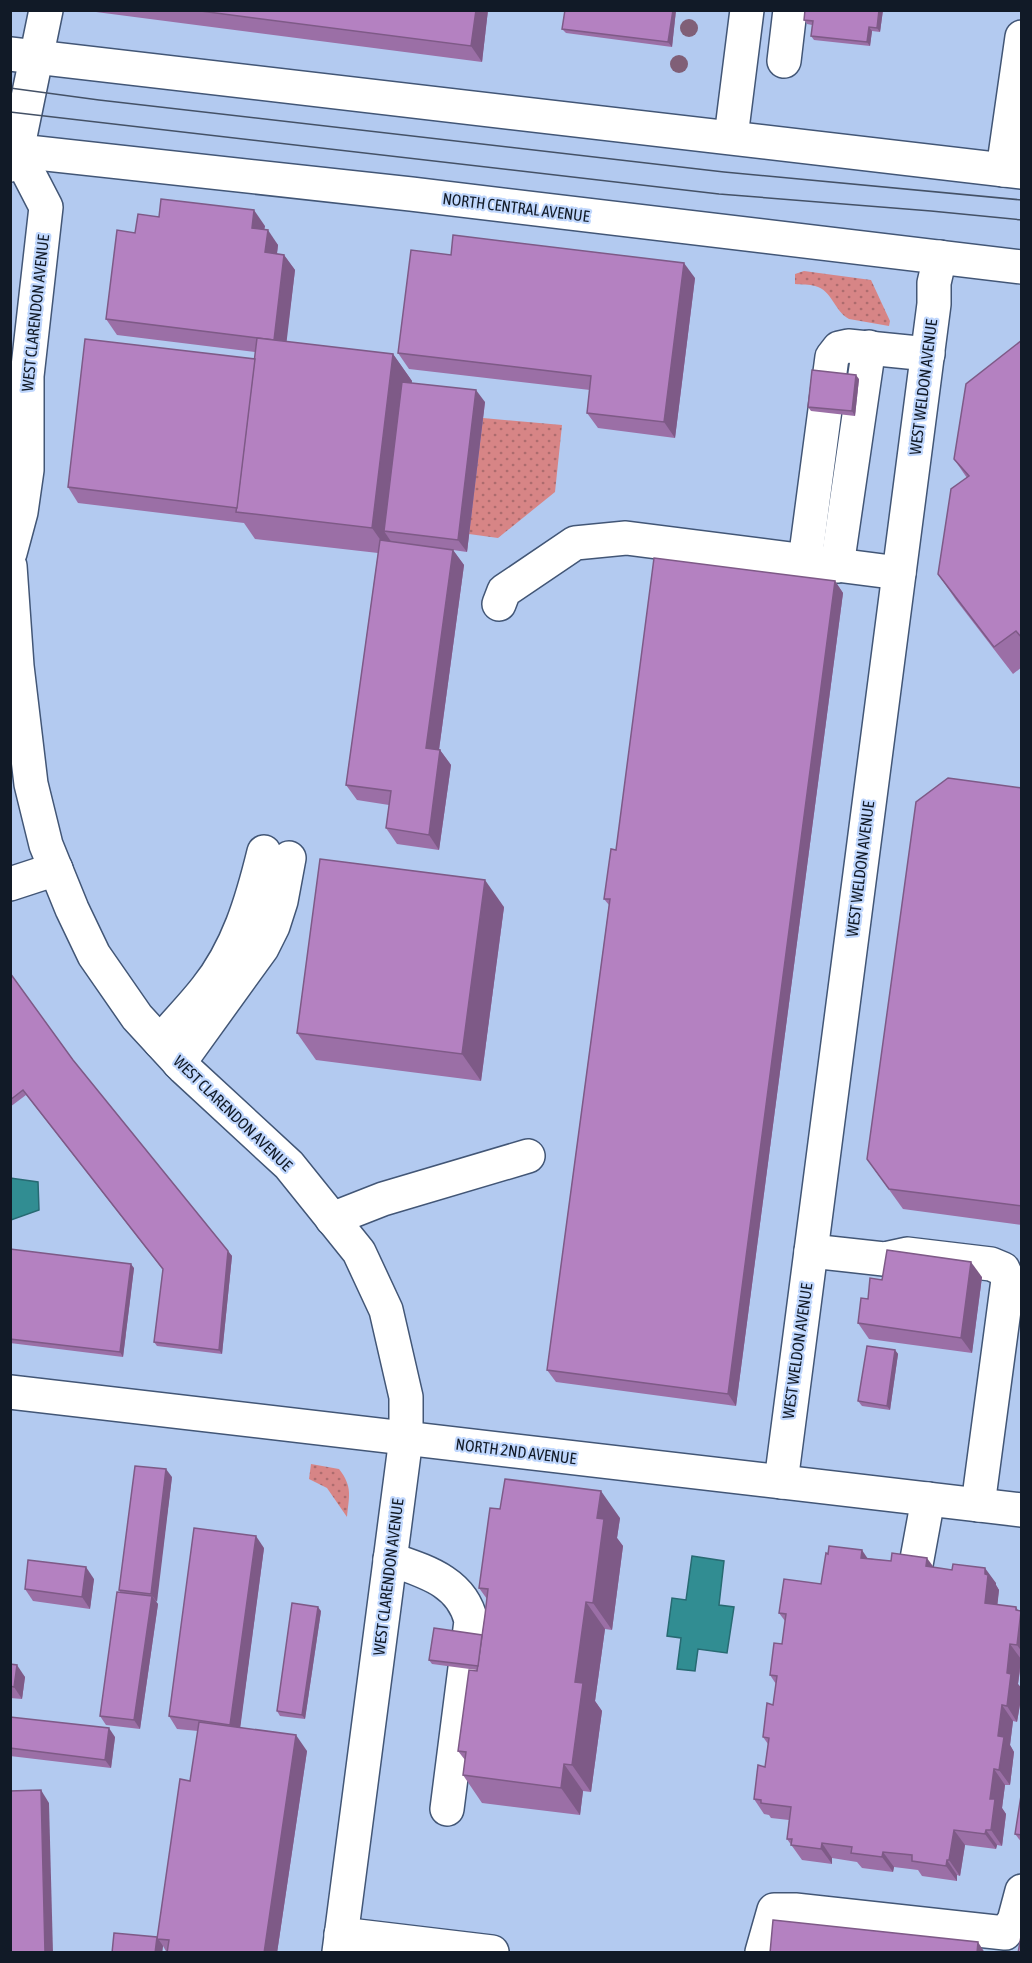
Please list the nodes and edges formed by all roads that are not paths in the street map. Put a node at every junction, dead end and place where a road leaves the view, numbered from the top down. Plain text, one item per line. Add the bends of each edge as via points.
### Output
1 (46, 10) edge
2 (747, 10) edge
3 (790, 10) edge
4 (1022, 37) edge
5 (24, 56) edge
6 (784, 61) dead end
7 (731, 137) junction
8 (13, 155) edge
9 (1012, 171) edge
10 (940, 257) junction
11 (1022, 267) edge
12 (928, 354) junction
13 (10, 553) edge
14 (821, 563) junction
15 (10, 566) edge
16 (899, 573) junction
17 (499, 604) dead end
18 (12, 621) edge
19 (17, 735) edge
20 (277, 855) dead end
21 (56, 870) junction
22 (10, 884) edge
23 (169, 1052) junction
24 (528, 1156) dead end
25 (332, 1219) junction
26 (811, 1251) junction
27 (10, 1392) edge
28 (406, 1438) junction
29 (780, 1482) junction
30 (928, 1499) junction
31 (978, 1505) junction
32 (1022, 1510) edge
33 (390, 1559) junction
34 (915, 1570) edge
35 (447, 1809) dead end
36 (1022, 1891) edge
37 (340, 1943) edge
38 (466, 1951) edge
39 (762, 1953) edge

1 - 5 street
2 - 7 street
3 - 6 street
4 - 9 street
5 - 7 street
5 - 8 street via 30,90
7 - 9 street
8 - 10 street, NORTH CENTRAL AVENUE via 422,195
8 - 13 street, WEST CLARENDON AVENUE via 46,207 27,376 27,470
10 - 11 street, NORTH CENTRAL AVENUE
10 - 12 street, WEST WELDON AVENUE via 933,283
12 - 14 street via 861,347
12 - 16 street, WEST WELDON AVENUE
14 - 16 street
14 - 17 street via 626,538 602,539 575,543 504,591
15 - 18 street, WEST CLARENDON AVENUE
16 - 26 street, WEST WELDON AVENUE
18 - 19 street, WEST CLARENDON AVENUE
19 - 21 street, WEST CLARENDON AVENUE
20 - 23 street via 226,958
21 - 22 street
21 - 23 street, WEST CLARENDON AVENUE via 94,955 137,1017
23 - 25 street, WEST CLARENDON AVENUE via 289,1165
24 - 25 street via 383,1198
25 - 28 street, WEST CLARENDON AVENUE via 358,1252 386,1310 406,1397
26 - 29 street, WEST WELDON AVENUE
26 - 31 street via 884,1258 906,1254 991,1264 1003,1269 1008,1280
27 - 28 street, NORTH 2ND AVENUE
28 - 29 street, NORTH 2ND AVENUE
28 - 33 street, WEST CLARENDON AVENUE
29 - 30 street, NORTH 2ND AVENUE
30 - 31 street, NORTH 2ND AVENUE
30 - 34 street
31 - 32 street, NORTH 2ND AVENUE
33 - 35 street via 443,1581 468,1606 471,1621
33 - 37 street, WEST CLARENDON AVENUE
36 - 39 street via 1014,1921 1005,1933 774,1910
37 - 38 street

